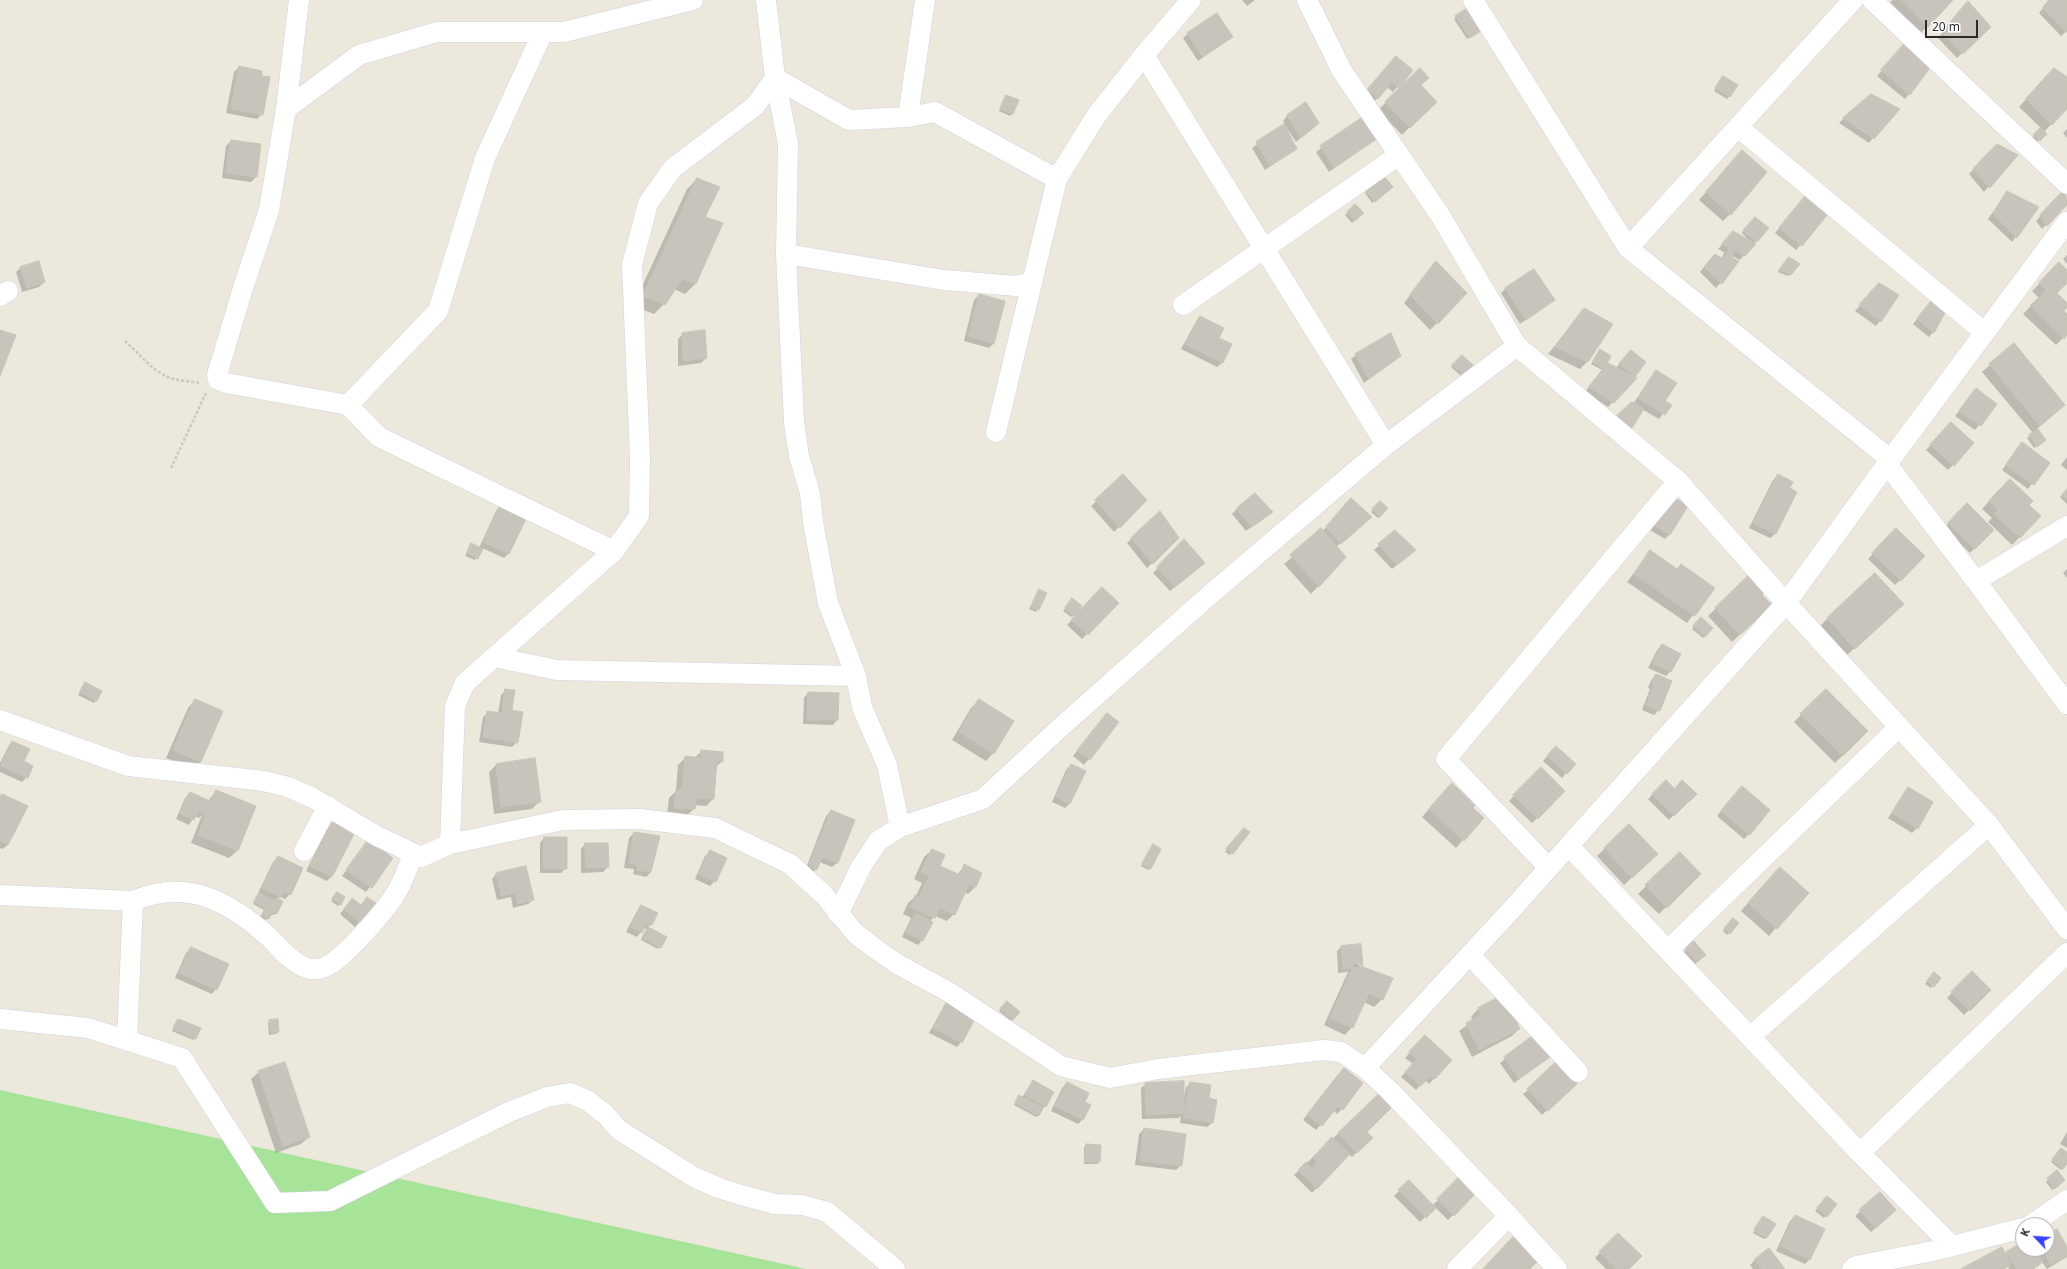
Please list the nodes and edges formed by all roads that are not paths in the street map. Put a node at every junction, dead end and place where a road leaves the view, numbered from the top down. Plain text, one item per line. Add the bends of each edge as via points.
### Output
1 (299, 0) edge
2 (693, 0) edge
3 (766, 0) edge
4 (926, 0) edge
5 (1191, 0) edge
6 (1307, 0) edge
7 (1473, 0) edge
8 (1853, 0) edge
9 (1872, 0) edge
10 (543, 32) junction
11 (1144, 55) junction
12 (775, 78) junction
13 (286, 109) junction
14 (908, 116) junction
15 (1738, 127) junction
16 (1400, 155) junction
17 (1057, 179) junction
18 (2067, 184) edge
19 (2067, 222) edge
20 (1263, 248) junction
21 (1628, 248) junction
22 (786, 254) junction
23 (1032, 282) junction
24 (1183, 305) dead end
25 (1984, 332) junction
26 (1517, 346) junction
27 (348, 405) junction
28 (996, 432) dead end
29 (1386, 445) junction
30 (1888, 462) junction
31 (1678, 481) junction
32 (2067, 526) edge
33 (614, 551) junction
34 (1976, 581) junction
35 (1786, 603) junction
36 (494, 657) junction
37 (856, 676) junction
38 (2067, 704) edge
39 (0, 720) edge
40 (1899, 727) junction
41 (328, 806) junction
42 (1989, 825) junction
43 (900, 827) junction
44 (450, 844) junction
45 (1569, 846) junction
46 (304, 851) dead end
47 (413, 855) junction
48 (1549, 868) junction
49 (0, 895) edge
50 (133, 901) junction
51 (838, 914) junction
52 (2067, 929) edge
53 (1668, 950) junction
54 (2067, 954) edge
55 (1470, 955) junction
56 (0, 1019) edge
57 (1750, 1037) junction
58 (127, 1040) junction
59 (1365, 1068) junction
60 (1578, 1072) dead end
61 (1860, 1153) junction
62 (2067, 1200) edge
63 (1509, 1216) junction
64 (2043, 1217) edge
65 (2015, 1230) edge
66 (1952, 1246) junction
67 (895, 1269) edge
68 (1457, 1269) edge
69 (1557, 1269) edge
70 (1852, 1269) edge

1 - 13 street
2 - 10 street via 564,32
3 - 12 street
4 - 14 street
5 - 11 street
6 - 16 street via 1342,71
7 - 21 street
8 - 15 street
9 - 18 street
10 - 13 street via 437,32 359,55
10 - 27 street via 485,158 438,311
11 - 17 street via 1096,116
11 - 20 street
12 - 14 street via 849,120
12 - 22 street via 788,144
12 - 33 street via 755,106 673,168 648,203 632,265 640,458 639,516
13 - 27 street via 269,210 242,288 219,367 218,380
14 - 17 street via 935,112
15 - 21 street
15 - 25 street
16 - 20 street
16 - 26 street via 1440,214
17 - 23 street
19 - 25 street
20 - 24 street
20 - 29 street
21 - 30 street
22 - 23 street via 944,280 1016,286
22 - 37 street via 794,422 799,456 810,493 828,603
23 - 28 street
25 - 30 street
26 - 29 street
26 - 31 street
27 - 33 street via 379,437
29 - 43 street via 1205,599 983,799
30 - 34 street
30 - 35 street
31 - 35 street
31 - 48 street via 1446,759
32 - 34 street
33 - 36 street
34 - 38 street
35 - 40 street
35 - 45 street
36 - 37 street via 557,670
36 - 44 street via 465,683 455,706
37 - 43 street via 862,707 887,765
39 - 41 street via 128,766 264,781 288,787
40 - 42 street
40 - 53 street
41 - 46 street
41 - 47 street
42 - 52 street
42 - 57 street
43 - 51 street via 878,841
44 - 47 street via 421,857
44 - 51 street via 563,820 640,819 715,828 790,864 823,894
45 - 48 street
45 - 53 street
47 - 50 street via 396,893 358,940 343,955 326,967 317,969 296,963 252,922 230,907 204,895 186,891 168,892 150,894
48 - 55 street
49 - 50 street
50 - 58 street
51 - 59 street via 856,934 899,965 949,992 1061,1066 1110,1078 1158,1069 1324,1050 1341,1052
53 - 57 street
54 - 61 street
55 - 59 street
55 - 60 street
56 - 58 street via 88,1028
57 - 61 street
58 - 67 street via 182,1058 275,1203 330,1200 509,1112 547,1096 570,1094 588,1100 619,1130 700,1180 775,1204 803,1205 828,1212
59 - 63 street via 1414,1115
61 - 66 street
62 - 64 street
63 - 68 street
63 - 69 street
65 - 66 street
66 - 70 street via 1856,1266

